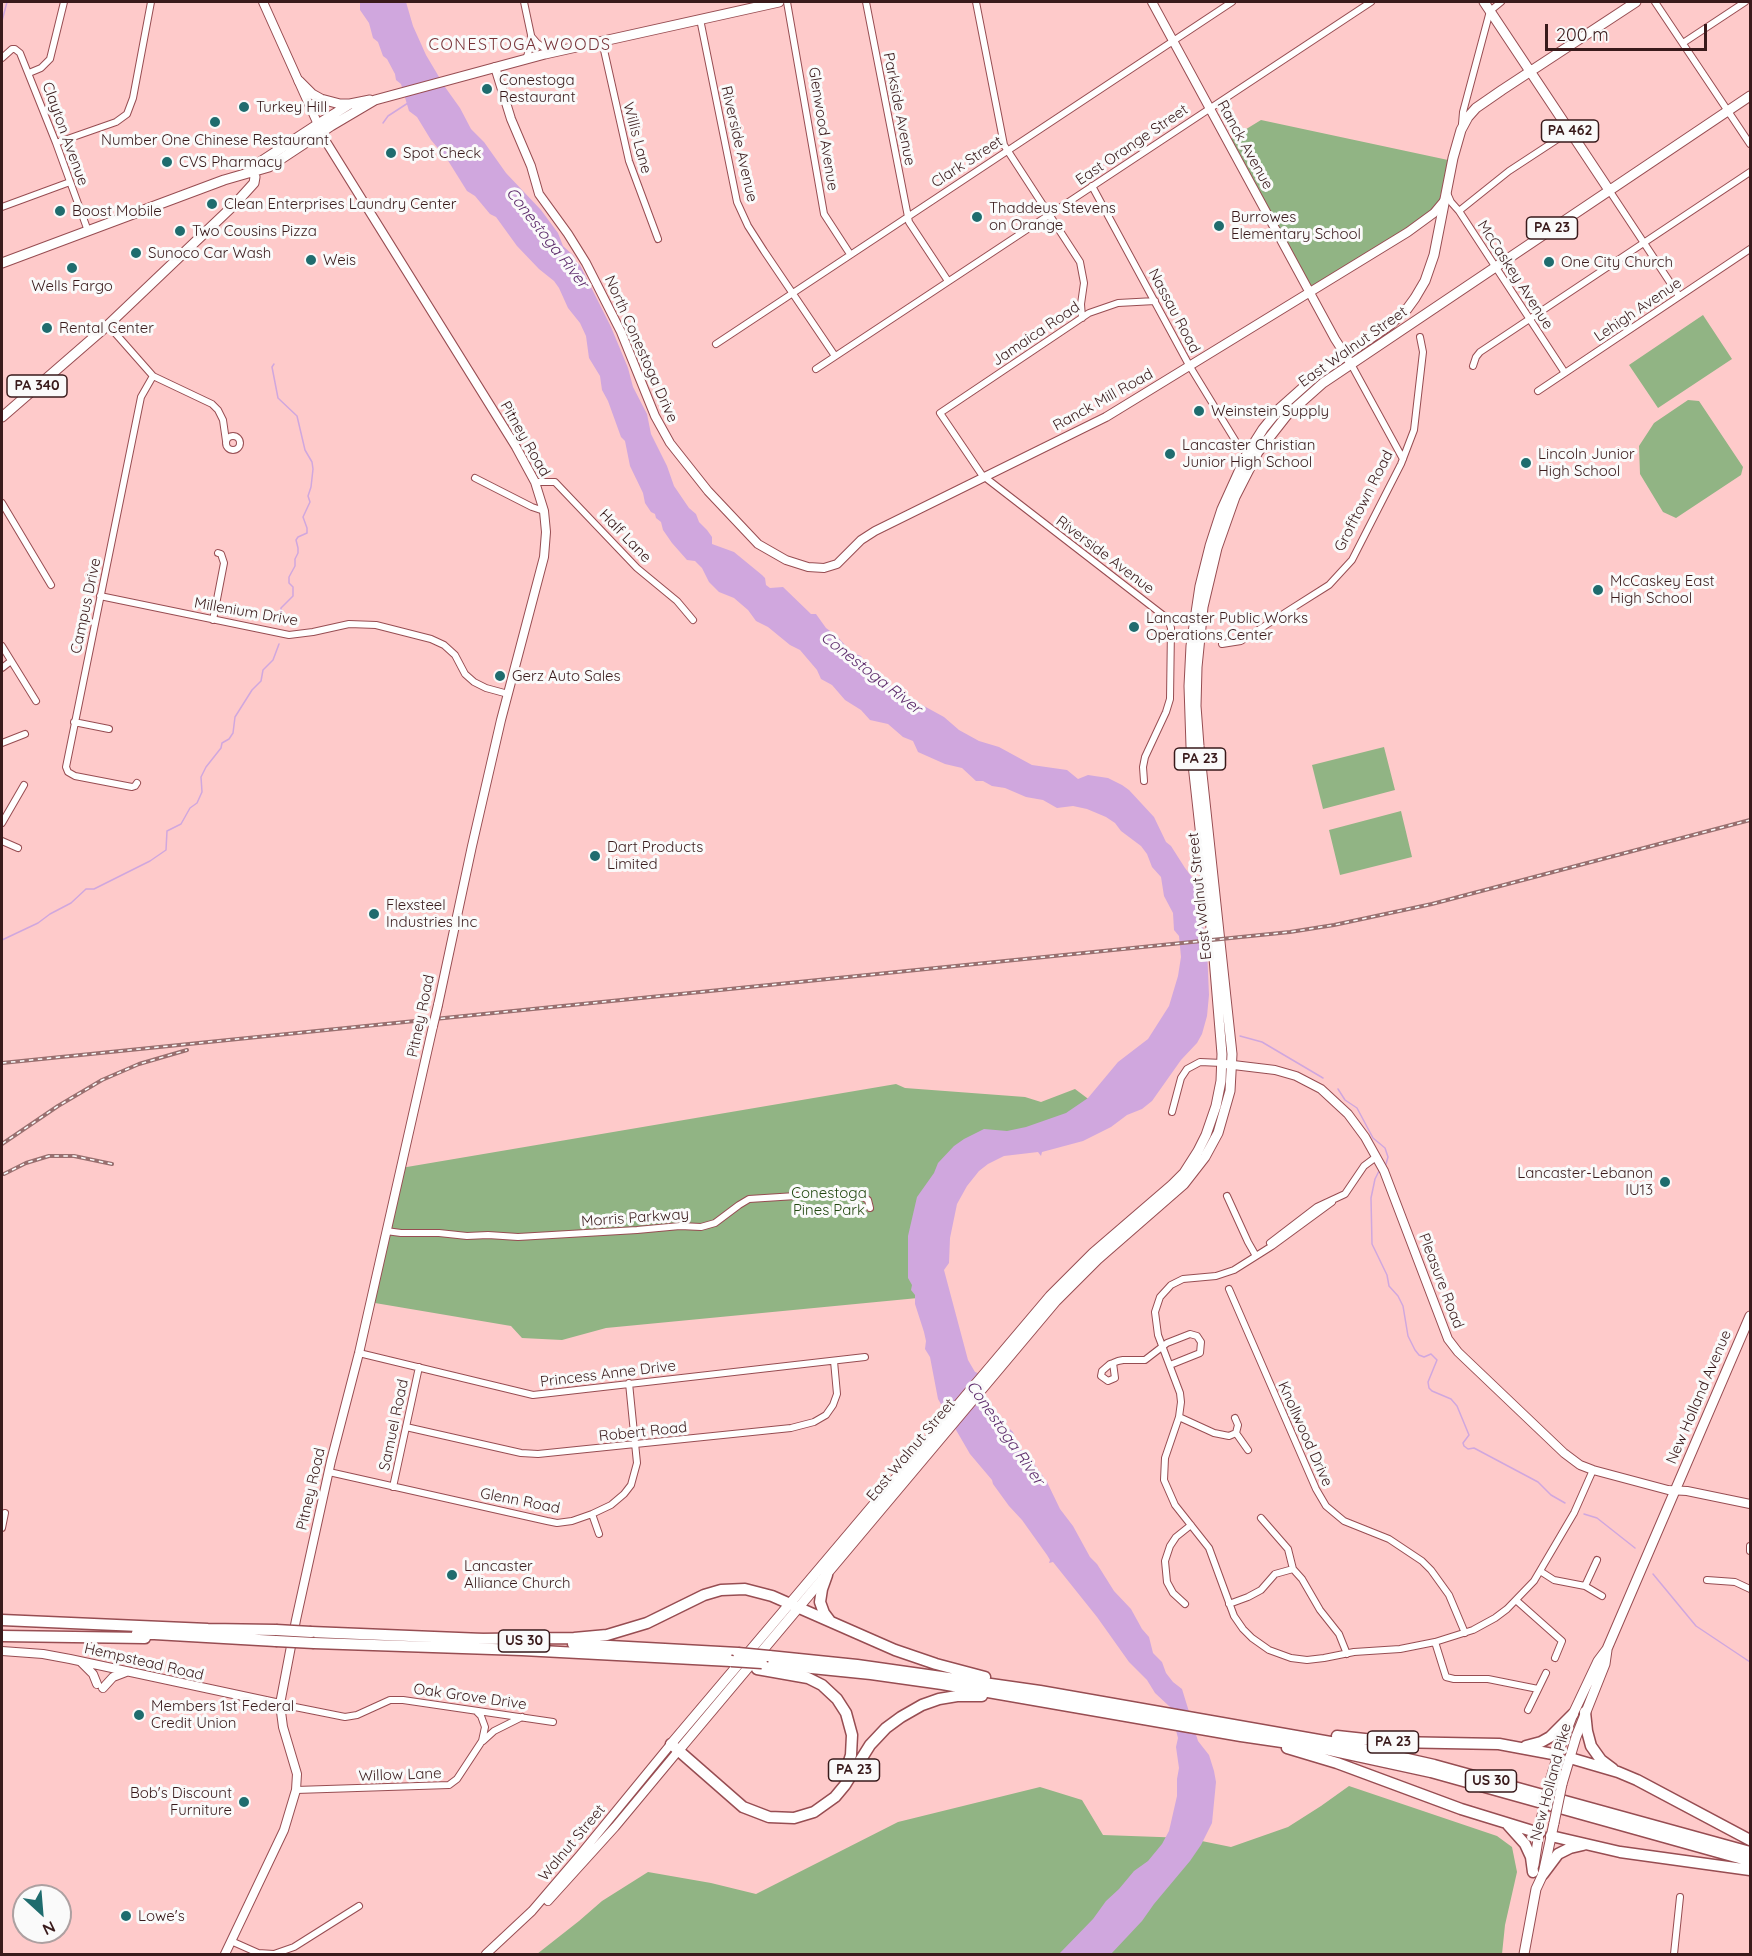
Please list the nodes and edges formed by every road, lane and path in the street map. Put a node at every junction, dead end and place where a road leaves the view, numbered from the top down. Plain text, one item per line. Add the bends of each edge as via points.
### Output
1 (64, 2) edge
2 (151, 2) edge
3 (263, 2) edge
4 (521, 2) edge
5 (779, 2) edge
6 (787, 2) edge
7 (866, 2) edge
8 (976, 2) edge
9 (1152, 2) edge
10 (1232, 2) edge
11 (1371, 2) edge
12 (1484, 2) edge
13 (1501, 2) edge
14 (1636, 2) edge
15 (1655, 2) edge
16 (1745, 2) edge
17 (1490, 11) junction
18 (700, 19) junction
19 (531, 35) junction
20 (1173, 40) junction
21 (602, 41) junction
22 (1683, 43) junction
23 (551, 52) junction
24 (2, 58) edge
25 (526, 59) junction
26 (495, 67) junction
27 (1530, 71) junction
28 (29, 73) junction
29 (298, 81) junction
30 (1750, 96) edge
31 (375, 100) junction
32 (351, 104) junction
33 (1210, 108) junction
34 (1728, 111) junction
35 (1462, 125) junction
36 (320, 128) junction
37 (1570, 131) junction
38 (56, 143) junction
39 (1750, 144) edge
40 (1007, 151) junction
41 (253, 171) junction
42 (1750, 172) edge
43 (70, 182) junction
44 (1092, 186) junction
45 (1446, 190) junction
46 (1609, 190) junction
47 (1444, 201) junction
48 (2, 207) edge
49 (1459, 211) junction
50 (1049, 214) junction
51 (908, 216) junction
52 (88, 231) junction
53 (658, 239) dead end
54 (1644, 243) junction
55 (1750, 249) edge
56 (850, 254) junction
57 (2, 263) edge
58 (1495, 266) junction
59 (948, 281) junction
60 (1310, 291) junction
61 (792, 293) junction
62 (1679, 296) junction
63 (1155, 302) junction
64 (1082, 318) junction
65 (1530, 319) junction
66 (108, 325) junction
67 (1420, 337) dead end
68 (716, 344) dead end
69 (835, 356) junction
70 (1348, 360) junction
71 (1190, 365) junction
72 (1473, 366) dead end
73 (816, 369) dead end
74 (1565, 372) junction
75 (153, 375) junction
76 (1538, 390) dead end
77 (940, 413) joint
78 (2, 417) edge
79 (226, 441) dead end
80 (1238, 445) dead end
81 (1403, 459) junction
82 (984, 477) junction
83 (475, 478) dead end
84 (535, 482) junction
85 (2, 503) edge
86 (544, 511) junction
87 (218, 553) dead end
88 (804, 566) joint
89 (51, 585) dead end
90 (100, 596) junction
91 (213, 620) junction
92 (693, 620) dead end
93 (1222, 644) dead end
94 (2, 646) edge
95 (11, 661) junction
96 (2, 668) edge
97 (508, 694) junction
98 (36, 702) dead end
99 (74, 722) junction
100 (109, 729) dead end
101 (25, 735) dead end
102 (2, 743) edge
103 (1144, 781) dead end
104 (136, 783) dead end
105 (24, 785) dead end
106 (2, 823) edge
107 (2, 841) edge
108 (18, 848) dead end
109 (1222, 1063) junction
110 (1232, 1064) junction
111 (1172, 1112) dead end
112 (1376, 1157) junction
113 (1227, 1196) dead end
114 (870, 1208) dead end
115 (386, 1231) junction
116 (1256, 1256) junction
117 (1229, 1289) dead end
118 (1749, 1323) edge
119 (1026, 1331) junction
120 (1162, 1346) junction
121 (358, 1353) junction
122 (865, 1357) dead end
123 (834, 1361) junction
124 (1113, 1363) dead end
125 (1170, 1365) junction
126 (419, 1367) junction
127 (629, 1383) junction
128 (1179, 1417) junction
129 (1235, 1418) dead end
130 (406, 1427) junction
131 (1236, 1433) junction
132 (635, 1445) junction
133 (1248, 1450) dead end
134 (1593, 1470) junction
135 (328, 1472) junction
136 (393, 1487) junction
137 (892, 1490) junction
138 (1676, 1490) junction
139 (1750, 1504) edge
140 (5, 1513) dead end
141 (592, 1514) junction
142 (1261, 1518) dead end
143 (1191, 1525) junction
144 (2, 1528) edge
145 (599, 1534) dead end
146 (1750, 1546) edge
147 (1750, 1551) edge
148 (1597, 1560) dead end
149 (1293, 1569) junction
150 (1540, 1572) junction
151 (826, 1575) junction
152 (1707, 1580) dead end
153 (1585, 1586) junction
154 (1750, 1589) edge
155 (1602, 1596) dead end
156 (1516, 1600) junction
157 (1185, 1604) dead end
158 (1229, 1604) junction
159 (794, 1606) junction
160 (2, 1620) edge
161 (833, 1624) junction
162 (2, 1627) edge
163 (1465, 1633) junction
164 (2, 1636) edge
165 (276, 1636) junction
166 (312, 1637) junction
167 (220, 1638) junction
168 (476, 1639) junction
169 (1435, 1642) junction
170 (1607, 1648) junction
171 (2, 1651) edge
172 (1347, 1653) junction
173 (1555, 1658) dead end
174 (732, 1660) junction
175 (81, 1661) junction
176 (763, 1663) junction
177 (126, 1672) junction
178 (1546, 1673) dead end
179 (1538, 1689) junction
180 (1040, 1691) junction
181 (1054, 1703) junction
182 (280, 1704) junction
183 (475, 1710) junction
184 (1528, 1710) dead end
185 (1585, 1712) junction
186 (1573, 1714) junction
187 (522, 1717) junction
188 (553, 1722) dead end
189 (1234, 1731) junction
190 (482, 1741) junction
191 (677, 1745) junction
192 (1521, 1747) junction
193 (1558, 1755) junction
194 (1570, 1758) junction
195 (1618, 1772) junction
196 (296, 1790) junction
197 (1505, 1823) junction
198 (1539, 1833) junction
199 (1551, 1836) junction
200 (1750, 1840) edge
201 (1586, 1844) junction
202 (1750, 1852) edge
203 (1750, 1861) edge
204 (1750, 1870) edge
205 (1538, 1873) junction
206 (1680, 1897) dead end
207 (359, 1906) dead end
208 (231, 1941) junction
209 (225, 1954) edge
210 (486, 1954) edge
211 (494, 1954) edge
212 (1524, 1954) edge
213 (1674, 1954) edge

1 - 28 street via 50,59
2 - 38 street via 127,114 116,122
3 - 29 street, Pitney Road
4 - 19 street
5 - 18 main road
6 - 56 street, Glenwood Avenue via 824,214
7 - 51 street, Parkside Avenue
8 - 40 street
9 - 20 street, Ranck Avenue
10 - 20 street, Clark Street
11 - 33 street, East Orange Street
12 - 17 main road, PA 462
13 - 17 street
14 - 27 main road, PA 23
15 - 22 street
16 - 22 street
17 - 27 main road, PA 462
17 - 35 street
18 - 21 main road
18 - 61 street, Riverside Avenue via 737,202 748,226
19 - 23 street
19 - 25 street
20 - 33 street, Ranck Avenue
20 - 40 street, Clark Street
21 - 23 main road
21 - 53 street, Willis Lane via 629,161
22 - 34 street
23 - 25 main road
24 - 28 street, Clayton Avenue via 15,49
25 - 26 main road
26 - 31 main road
26 - 88 street, North Conestoga Drive via 539,194 586,263 621,332 664,434 748,534 772,554
27 - 35 main road, PA 23 via 1476,108
27 - 37 main road, PA 462
28 - 38 street, Clayton Avenue
29 - 32 main road via 321,99
29 - 36 street, Pitney Road
30 - 34 main road, East Walnut Street / PA 23
31 - 32 main road
31 - 36 main road
32 - 36 main road
33 - 44 street, East Orange Street
33 - 60 street, Ranck Avenue
34 - 39 street
34 - 46 main road, East Walnut Street / PA 23
35 - 45 main road, PA 23
36 - 41 main road via 269,167
36 - 84 street, Pitney Road
37 - 46 main road, PA 462
37 - 49 street via 1509,171
38 - 43 street, Clayton Avenue
40 - 50 street
40 - 51 street, Clark Street
41 - 52 main road
41 - 66 main road, PA 340 via 254,183 235,204
42 - 54 street
43 - 48 street
43 - 52 street, Clayton Avenue
44 - 50 street, East Orange Street
44 - 63 street, Nassau Road
45 - 47 main road, PA 23
45 - 49 street, McCaskey Avenue
46 - 54 street
46 - 58 main road, East Walnut Street / PA 23
47 - 60 street, Ranck Mill Road via 1413,230
47 - 70 main road, East Walnut Street / PA 23 via 1432,264 1420,290 1407,309
49 - 58 street, McCaskey Avenue
50 - 59 street, East Orange Street
50 - 64 street via 1080,262 1084,283
51 - 56 street, Clark Street
51 - 59 street, Parkside Avenue
52 - 57 main road
54 - 62 street
54 - 65 street
55 - 62 street, Lehigh Avenue
56 - 61 street, Clark Street
58 - 65 street, McCaskey Avenue
58 - 70 main road, East Walnut Street / PA 23
59 - 69 street, East Orange Street
60 - 70 street, Ranck Avenue
60 - 71 street, Ranck Mill Road
61 - 68 street, Clark Street
61 - 69 street, Riverside Avenue
62 - 74 street, Lehigh Avenue
63 - 64 street, Jamaica Road via 1118,303 1098,308
63 - 71 street, Nassau Road
64 - 77 street, Jamaica Road
65 - 72 street via 1480,352
65 - 74 street, McCaskey Avenue
66 - 75 street
66 - 78 main road, PA 340
67 - 81 street, Grofftown Road via 1423,352 1416,420
69 - 73 street, East Orange Street
70 - 81 street, Ranck Avenue
70 - 109 main road, East Walnut Street / PA 23 via 1309,381 1287,401 1252,446 1219,518 1196,605 1189,666 1190,726
70 - 110 main road, East Walnut Street / PA 23 via 1294,408 1258,452 1229,512 1203,606 1197,726
71 - 80 street, Nassau Road
71 - 82 street, Ranck Mill Road via 1106,417
74 - 76 street, Lehigh Avenue
75 - 79 street via 212,404 224,420
75 - 90 street, Campus Drive via 141,397
77 - 82 street, Riverside Avenue
81 - 93 street, Grofftown Road via 1357,552 1338,578 1241,641
82 - 88 street, Ranck Mill Road via 875,531 837,564 824,568
82 - 103 street, Riverside Avenue via 1168,619 1170,699 1145,757
83 - 86 street
84 - 86 street, Pitney Road
84 - 92 street, Half Lane via 555,482
85 - 89 street
86 - 97 street, Pitney Road via 544,557
87 - 91 street via 224,563
90 - 91 street, Millenium Drive
90 - 99 street, Campus Drive
91 - 97 street, Millenium Drive via 289,635 349,624 376,625 444,645 474,682
94 - 95 street
95 - 96 street
95 - 98 street
97 - 115 street, Pitney Road, bridge
99 - 100 street
99 - 104 street, Campus Drive via 66,762 68,772 132,787
101 - 102 street
105 - 106 street
107 - 108 street
109 - 110 street, Pleasure Road
109 - 111 street, Pleasure Road via 1200,1062 1187,1069
109 - 119 main road, East Walnut Street / PA 23 via 1213,1116 1189,1166 1076,1269
110 - 112 street, Pleasure Road via 1275,1070 1313,1084 1348,1114
110 - 119 main road, East Walnut Street / PA 23 via 1221,1126 1194,1171
112 - 116 street via 1364,1166 1348,1191
112 - 134 street, Pleasure Road via 1451,1344 1574,1462
113 - 116 street
114 - 115 street, Morris Parkway via 868,1200 860,1195 827,1194 749,1199 715,1223 701,1227 518,1237
115 - 121 street, Pitney Road
116 - 120 street via 1225,1274 1183,1279 1165,1291 1155,1312
117 - 163 street, Knollwood Drive via 1326,1506 1344,1521 1389,1539 1422,1561 1449,1595
118 - 138 main road, New Holland Avenue
119 - 137 main road, East Walnut Street / PA 23
120 - 124 street via 1145,1360
120 - 125 street
120 - 125 street via 1190,1334 1201,1342 1198,1355
121 - 126 street, Princess Anne Drive
121 - 135 street, Pitney Road
122 - 123 street, Princess Anne Drive
123 - 127 street, Princess Anne Drive
123 - 132 street, Robert Road via 835,1402 829,1412 814,1422 791,1428
125 - 128 street via 1180,1393
126 - 127 street, Princess Anne Drive via 533,1395
126 - 130 street, Samuel Road
127 - 132 street, Glenn Road
128 - 131 street via 1214,1433
128 - 143 street via 1165,1458 1164,1480 1175,1505
129 - 131 street
130 - 132 street, Robert Road via 529,1454
130 - 136 street, Samuel Road
131 - 133 street
132 - 141 street, Glenn Road via 636,1467 628,1489 611,1505
134 - 138 street, Pleasure Road
134 - 150 street
135 - 136 street, Glenn Road
135 - 182 street, Pitney Road
136 - 141 street, Glenn Road via 547,1521 572,1521
137 - 151 main road, East Walnut Street / PA 23
137 - 159 main road, East Walnut Street / PA 23
138 - 139 street, Pleasure Road
138 - 170 main road, New Holland Pike
140 - 144 street
141 - 145 street
142 - 149 street via 1288,1549
143 - 157 street via 1176,1537 1165,1561 1167,1582
143 - 158 street via 1212,1554
146 - 147 street
148 - 153 street
149 - 158 street via 1275,1574 1261,1590
149 - 172 street via 1339,1634
150 - 153 street via 1561,1582
150 - 156 street
151 - 159 main road, East Walnut Street
151 - 161 highway, PA 23 via 820,1602
152 - 154 street via 1735,1582
153 - 155 street
156 - 163 street via 1495,1618
156 - 173 street via 1562,1641
158 - 172 street via 1252,1638 1281,1655 1307,1660
159 - 161 highway
159 - 168 highway via 755,1591 727,1590 704,1594 654,1620 607,1635
159 - 191 main road, East Walnut Street
160 - 165 highway, US 30 via 208,1629
161 - 180 highway via 916,1658
162 - 167 highway, US 30
163 - 169 street
164 - 167 highway
165 - 166 highway, US 30, bridge
165 - 167 highway, US 30
166 - 168 highway, US 30
166 - 174 highway, US 30
168 - 174 highway, US 30
169 - 172 street
169 - 179 street via 1446,1677 1488,1679
170 - 185 main road, New Holland Pike via 1605,1664
170 - 186 main road, New Holland Pike
171 - 175 street, Hempstead Road
174 - 176 highway, US 30, bridge
175 - 177 street, Hempstead Road
175 - 177 street via 100,1686
176 - 180 highway, US 30 via 857,1665
176 - 181 highway, US 30 via 881,1676
176 - 191 highway via 813,1680 830,1691 843,1708 851,1729 851,1755 832,1794 798,1812 759,1810
177 - 182 street, Hempstead Road
178 - 179 street
179 - 184 street
180 - 189 highway, US 30
181 - 189 highway, US 30
181 - 191 highway, PA 23 via 964,1696 922,1705 877,1736 835,1797 814,1812 794,1818 769,1817 743,1808
182 - 183 street, Oak Grove Drive via 342,1717 395,1699
182 - 196 street, Pitney Road via 297,1774
183 - 187 street, Oak Grove Drive
183 - 190 street via 485,1727
185 - 194 main road, New Holland Pike
185 - 195 highway via 1594,1750
186 - 192 highway via 1550,1737
186 - 193 main road, New Holland Pike
187 - 188 street, Oak Grove Drive
187 - 190 street, Willow Lane
189 - 192 highway, PA 23
189 - 197 highway, PA 23
189 - 202 highway, US 30 via 1336,1743 1407,1758
189 - 203 highway, US 30 via 1431,1772
190 - 196 street, Willow Lane via 457,1779 448,1785
191 - 210 street, Walnut Street via 546,1895
191 - 211 street, Walnut Street via 599,1845
192 - 193 highway, PA 23
193 - 194 main road, PA 23
193 - 198 main road, New Holland Pike, bridge
194 - 195 highway
194 - 199 main road, New Holland Pike, bridge
195 - 200 highway
196 - 208 street, Pitney Road via 284,1830
197 - 198 highway
197 - 205 highway, PA 23 via 1525,1844
198 - 199 main road
198 - 205 main road, New Holland Pike
199 - 201 highway
199 - 205 main road, New Holland Pike
201 - 204 highway
201 - 205 highway via 1562,1851
205 - 212 main road, New Holland Pike
206 - 213 street
207 - 208 street via 294,1947 274,1954 258,1953
208 - 209 street, Pitney Road

